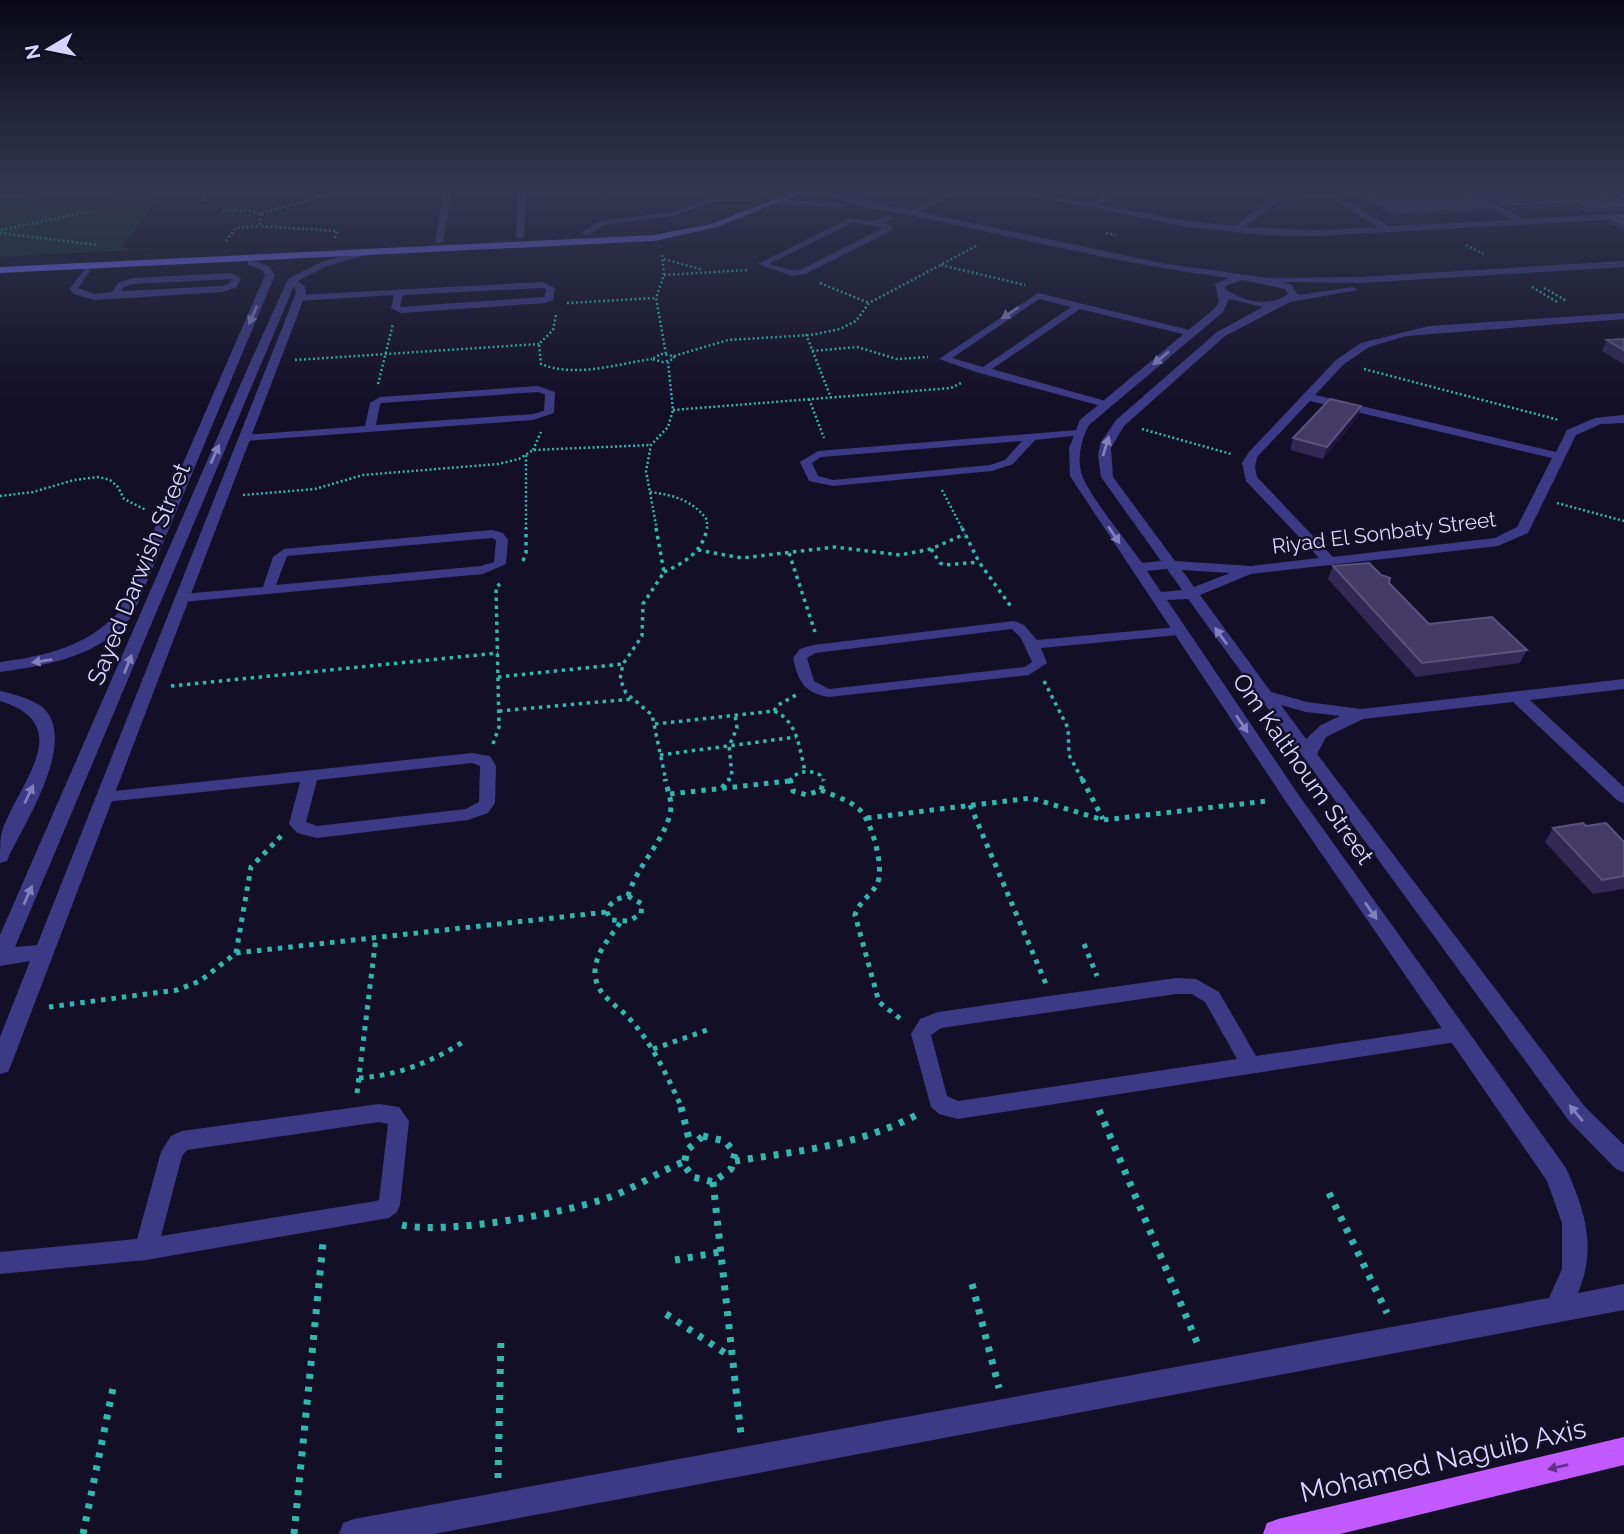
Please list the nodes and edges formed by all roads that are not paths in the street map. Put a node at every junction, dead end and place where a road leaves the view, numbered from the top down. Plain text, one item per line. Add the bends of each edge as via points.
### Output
1 (18, 261) edge
2 (204, 261) edge
3 (301, 261) edge
4 (336, 261) edge
5 (769, 261) edge
6 (825, 261) edge
7 (1097, 261) edge
8 (1136, 261) edge
9 (0, 262) edge
10 (251, 263) junction
11 (1624, 264) edge
12 (195, 266) junction
13 (0, 270) edge
14 (86, 271) junction
15 (1624, 272) edge
16 (0, 276) edge
17 (188, 278) junction
18 (1240, 278) junction
19 (1262, 279) junction
20 (291, 281) junction
21 (1192, 281) dead end
22 (1205, 284) dead end
23 (1221, 290) junction
24 (399, 294) junction
25 (120, 295) junction
26 (298, 299) junction
27 (1285, 301) junction
28 (1080, 305) junction
29 (1618, 316) edge
30 (1624, 323) edge
31 (1191, 334) junction
32 (980, 370) junction
33 (1307, 397) junction
34 (1105, 404) junction
35 (1624, 419) edge
36 (370, 429) junction
37 (1077, 433) junction
38 (1032, 437) junction
39 (244, 438) junction
40 (1558, 457) junction
41 (221, 497) junction
42 (195, 499) junction
43 (1329, 561) junction
44 (1169, 565) junction
45 (1136, 568) junction
46 (1251, 570) junction
47 (268, 590) junction
48 (1191, 594) junction
49 (1156, 597) junction
50 (182, 598) junction
51 (1178, 631) junction
52 (1032, 645) junction
53 (0, 667) edge
54 (1624, 684) edge
55 (147, 689) junction
56 (117, 691) junction
57 (1265, 695) junction
58 (0, 696) edge
59 (1517, 696) junction
60 (1361, 714) junction
61 (1308, 754) junction
62 (310, 775) junction
63 (105, 797) junction
64 (1624, 797) edge
65 (0, 856) edge
66 (44, 952) junction
67 (0, 957) edge
68 (1456, 1034) junction
69 (0, 1065) edge
70 (1251, 1066) junction
71 (1624, 1161) edge
72 (146, 1249) junction
73 (0, 1263) edge
74 (1624, 1297) edge
75 (1558, 1310) junction
76 (1624, 1451) edge
77 (354, 1534) edge
78 (1278, 1534) edge

1 - 9 street
2 - 13 street
3 - 10 street
4 - 20 street
5 - 6 lane via 762,264 792,273
7 - 21 street
8 - 18 street
10 - 12 street
10 -> 53 street, Sayed Darwish Street via 266,268 270,275 130,606 117,624 73,654
11 - 19 street via 1359,280
12 - 14 street
12 - 17 lane
14 - 16 street
14 - 25 lane via 76,292 95,297
15 - 27 street, Om Kalthoum Street via 1358,289
17 - 25 lane via 128,282 116,292
17 - 25 lane via 237,279 232,287 223,289
18 - 19 street
18 - 23 street via 1224,281
19 - 27 street via 1289,287 1293,291
20 - 26 street via 302,289
42 -> 20 street, Sayed Darwish Street
22 - 23 street
23 - 27 street via 1248,302
23 - 31 street via 1224,302 1219,310
24 - 24 lane via 542,285 551,288 550,298 539,301 397,310
24 - 26 lane
26 - 39 street
44 -> 27 street, Om Kalthoum Street via 1107,477 1103,448 1120,423 1221,334
28 - 31 lane
28 - 32 lane
28 -> 32 lane via 1033,297 945,356 947,361
29 - 30 street
29 - 33 street via 1405,333 1365,345 1340,362
31 -> 34 street
32 - 34 lane
33 - 40 street
33 - 43 street via 1249,459 1247,468 1251,478
34 - 37 street
35 - 40 street, Riyad El Sonbaty Street via 1582,426 1571,433
36 - 36 lane via 533,417 549,413 550,392 538,389 380,400 375,403
36 - 39 lane
37 - 38 lane
37 -> 45 street, Om Kalthoum Street via 1072,453 1076,476
38 - 38 lane via 1003,466 821,482 813,479 806,462 818,454
39 - 41 street
40 - 43 street, Riyad El Sonbaty Street via 1523,530 1498,542
41 - 42 street
41 - 50 street
56 -> 42 street, Sayed Darwish Street
43 - 46 street, Riyad El Sonbaty Street
44 - 45 street, Riyad El Sonbaty Street
44 - 46 street, Riyad El Sonbaty Street
44 - 48 street, Om Kalthoum Street
45 - 49 street, Om Kalthoum Street
46 - 48 street, Riyad El Sonbaty Street
47 - 47 lane via 494,568 500,564 502,540 492,534 284,554
47 - 50 lane
48 - 49 street, Riyad El Sonbaty Street
57 -> 48 street, Om Kalthoum Street
49 - 51 street, Om Kalthoum Street
50 - 55 street
51 - 52 lane
51 -> 68 street, Om Kalthoum Street
52 - 52 lane via 1040,663 1029,671 829,693 816,692 807,685 800,657 820,648 1014,625
54 - 59 street
55 - 56 street
55 - 63 street
67 -> 56 street, Sayed Darwish Street
57 - 60 street via 1306,707
57 - 61 street, Om Kalthoum Street
65 -> 58 street via 50,747 50,735 39,714
59 - 60 street
59 - 64 street
60 - 61 street via 1318,734
71 -> 61 street, Om Kalthoum Street via 1577,1114
62 - 62 lane via 484,760 488,766 487,803 475,812 317,832 297,824
62 - 63 lane
63 - 66 street
66 - 67 street
66 - 69 street
68 - 70 lane
68 - 75 street, Om Kalthoum Street via 1557,1176 1574,1223 1575,1269
70 - 70 lane via 958,1110 938,1101 921,1034 938,1020 1176,985 1196,987 1212,997
72 - 72 lane via 172,1152 179,1143 392,1113 399,1121 390,1205 381,1211
72 - 73 lane
74 - 75 street
75 - 77 street
76 -> 78 main road, Mohamed Naguib Axis

